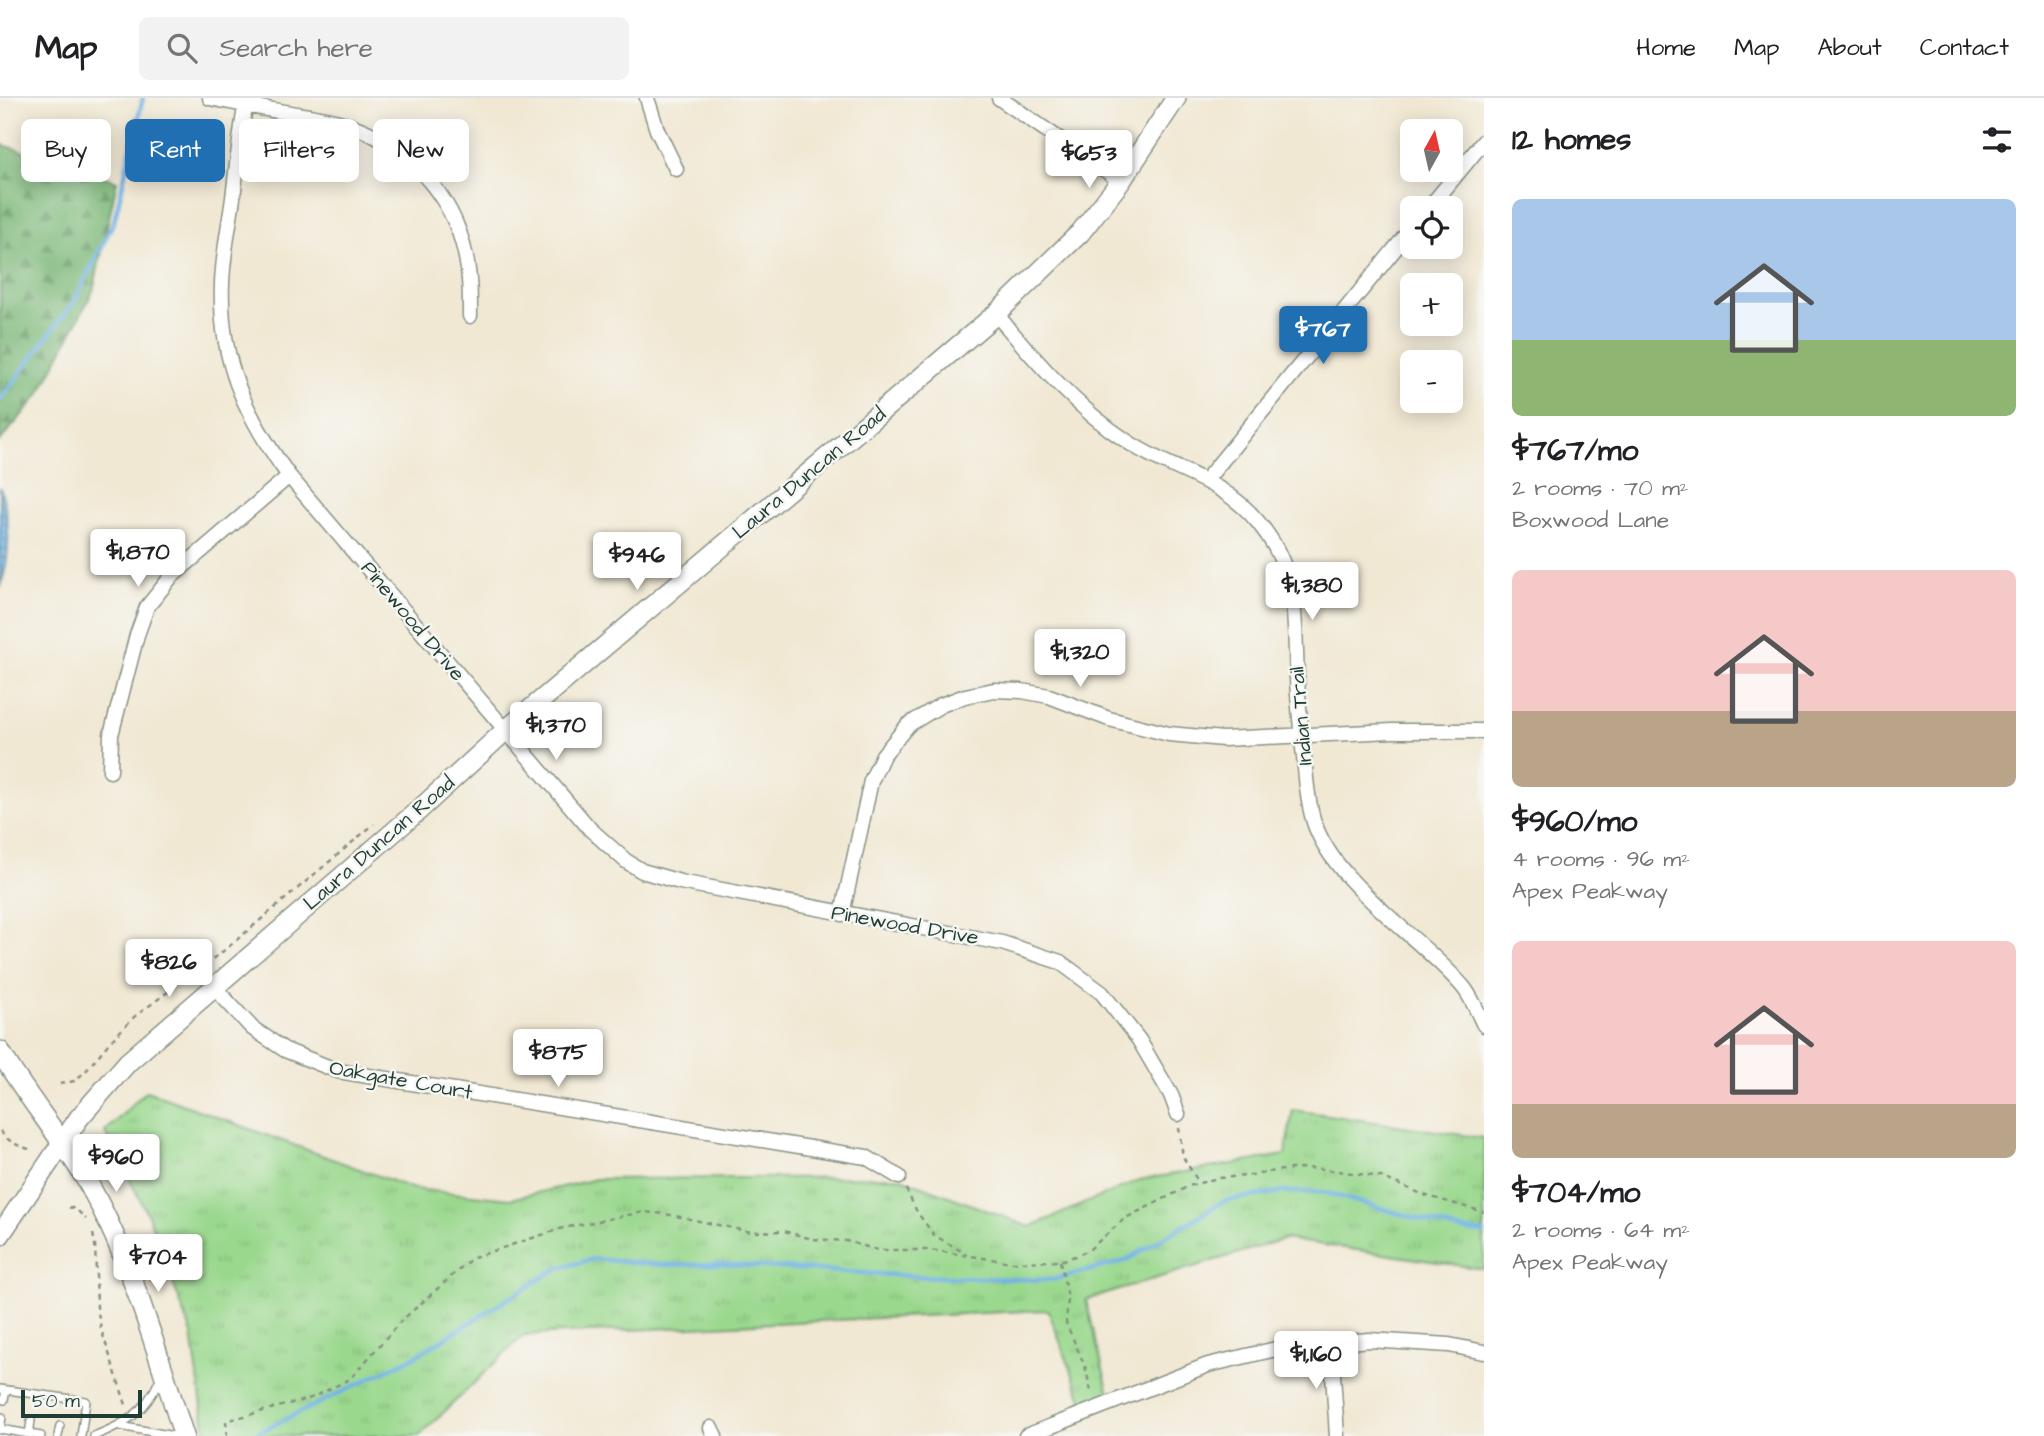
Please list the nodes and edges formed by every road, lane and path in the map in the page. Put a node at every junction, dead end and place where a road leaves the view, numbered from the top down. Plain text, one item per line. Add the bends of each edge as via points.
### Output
1 (210, 98) edge
2 (647, 98) edge
3 (999, 98) edge
4 (1176, 98) edge
5 (246, 102) edge
6 (1484, 141) edge
7 (677, 169) dead end
8 (1121, 181) junction
9 (1439, 196) edge
10 (1400, 243) edge
11 (996, 314) junction
12 (470, 317) dead end
13 (289, 476) junction
14 (1206, 480) junction
15 (506, 730) junction
16 (1484, 731) edge
17 (1301, 736) junction
18 (110, 771) dead end
19 (380, 818) dead end
20 (842, 914) junction
21 (214, 987) junction
22 (1484, 1025) edge
23 (0, 1051) edge
24 (60, 1084) dead end
25 (1178, 1114) joint
26 (0, 1131) edge
27 (62, 1143) junction
28 (29, 1149) dead end
29 (899, 1177) joint
30 (1200, 1184) junction
31 (69, 1207) dead end
32 (1484, 1212) edge
33 (0, 1235) edge
34 (969, 1255) junction
35 (1060, 1261) junction
36 (1331, 1343) junction
37 (1484, 1352) edge
38 (163, 1372) junction
39 (3, 1389) edge
40 (35, 1394) junction
41 (64, 1398) junction
42 (4, 1400) dead end
43 (33, 1404) dead end
44 (62, 1408) dead end
45 (127, 1408) dead end
46 (1097, 1408) junction
47 (2, 1417) dead end
48 (31, 1421) dead end
49 (60, 1426) dead end
50 (120, 1426) junction
51 (0, 1429) edge
52 (29, 1434) junction
53 (41, 1436) edge
54 (58, 1436) edge
55 (82, 1436) edge
56 (94, 1436) edge
57 (174, 1436) edge
58 (184, 1436) edge
59 (227, 1436) edge
60 (1026, 1436) edge
61 (1337, 1436) edge

1 - 5 street
2 - 7 street
3 - 8 street
4 - 8 street, Laura Duncan Road
5 - 12 street via 351,126 394,148 419,170 436,188 465,250
5 - 13 street, Pinewood Drive via 222,283 226,340 242,398
6 - 9 street
8 - 11 street, Laura Duncan Road via 1080,233
10 - 14 street
11 - 14 street, Indian Trail via 1100,423 1132,445
11 - 15 street, Laura Duncan Road
13 - 15 street, Pinewood Drive
13 - 18 street via 171,577 147,607 111,735
14 - 17 street, Indian Trail via 1240,502 1258,522 1286,570 1293,597
15 - 20 street, Pinewood Drive via 590,829 642,871
15 - 21 street, Laura Duncan Road
16 - 17 street
17 - 20 street via 1223,739 1168,734 1109,719 1049,696 994,690 965,696 908,725 883,755 871,780
17 - 22 street, Indian Trail via 1307,793 1328,851 1365,894 1465,990
19 - 24 path via 226,949 134,1017 85,1072
20 - 25 street, Pinewood Drive via 1002,943 1060,962 1101,993 1139,1040
21 - 27 street, Laura Duncan Road via 128,1062
21 - 29 street, Oakgate Court via 252,1028 285,1050 338,1071 866,1157
23 - 27 street
25 - 30 path via 1183,1157
26 - 28 path via 15,1145
27 - 33 street, Laura Duncan Road
27 - 38 street via 114,1236
29 - 34 path via 934,1235
30 - 32 path via 1275,1171 1323,1169 1381,1177
30 - 35 path via 1124,1219 1090,1249
31 - 45 path via 92,1227 101,1329
34 - 35 path via 1011,1262
34 - 59 path via 878,1251 846,1241 751,1231 666,1213 643,1212 563,1228 472,1258 400,1322 350,1379 312,1398 226,1421
35 - 46 path via 1069,1298 1066,1323
36 - 37 street via 1417,1342
36 - 46 street via 1276,1349 1208,1365
36 - 61 street
38 - 50 lane via 141,1410
38 - 58 street
39 - 40 lane
39 - 42 lane
40 - 41 lane
40 - 43 lane
41 - 44 lane
41 - 55 lane via 86,1401
46 - 60 street
47 - 51 lane
48 - 52 lane
49 - 54 lane
50 - 56 lane
50 - 57 lane
51 - 52 lane
52 - 53 lane

